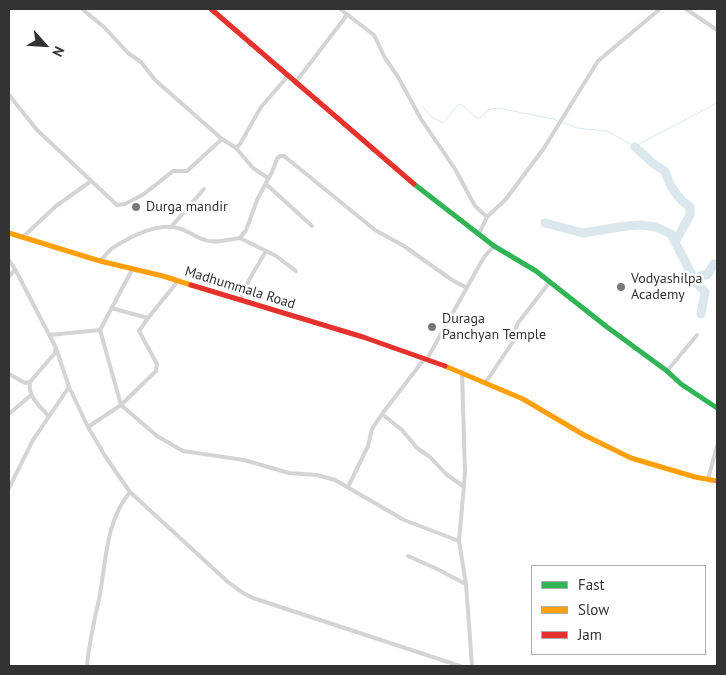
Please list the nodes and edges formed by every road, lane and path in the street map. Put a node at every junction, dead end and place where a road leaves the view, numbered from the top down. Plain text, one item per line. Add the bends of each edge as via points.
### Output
1 (82, 9) edge
2 (211, 9) edge
3 (340, 9) edge
4 (660, 9) edge
5 (686, 9) edge
6 (347, 15) junction
7 (717, 30) edge
8 (288, 76) junction
9 (295, 83) junction
10 (9, 95) edge
11 (222, 139) junction
12 (236, 148) junction
13 (268, 178) junction
14 (91, 181) junction
15 (266, 184) junction
16 (204, 188) dead end
17 (487, 217) junction
18 (172, 226) junction
19 (312, 226) dead end
20 (9, 232) edge
21 (479, 234) junction
22 (23, 237) junction
23 (240, 238) junction
24 (494, 246) junction
25 (266, 251) junction
26 (9, 260) edge
27 (100, 261) junction
28 (132, 268) junction
29 (15, 269) junction
30 (296, 271) dead end
31 (9, 277) edge
32 (178, 281) junction
33 (548, 282) junction
34 (467, 288) junction
35 (240, 300) junction
36 (111, 308) junction
37 (148, 318) junction
38 (100, 330) junction
39 (49, 335) junction
40 (697, 336) dead end
41 (56, 348) junction
42 (426, 359) junction
43 (462, 372) junction
44 (667, 372) junction
45 (9, 374) edge
46 (30, 382) junction
47 (486, 382) junction
48 (69, 387) junction
49 (31, 395) junction
50 (121, 405) junction
51 (717, 408) edge
52 (9, 414) edge
53 (382, 414) junction
54 (49, 417) junction
55 (88, 427) junction
56 (717, 446) edge
57 (708, 479) junction
58 (717, 481) edge
59 (463, 486) junction
60 (348, 487) junction
61 (9, 488) edge
62 (130, 492) junction
63 (458, 541) junction
64 (408, 556) dead end
65 (466, 584) junction
66 (87, 666) edge
67 (460, 666) edge
68 (472, 666) edge

1 - 11 street
2 - 8 street
3 - 6 street
4 - 17 street via 598,61 544,148 506,199
5 - 7 street
6 - 9 street
6 - 17 street via 374,35 475,206
8 - 9 street
8 - 12 street via 253,118
9 - 21 street via 421,190
10 - 14 street via 37,130
11 - 12 street
11 - 14 street via 187,171 173,171 125,204 117,204
12 - 13 street via 253,168
13 - 15 street
13 - 34 street via 276,159 284,156 375,230
14 - 22 street via 56,206
15 - 19 street
15 - 23 street
16 - 18 street
17 - 21 street
18 - 23 street via 206,241
18 - 27 street via 152,230 112,247
20 - 22 street, Madhummala Road
21 - 24 street
22 - 27 street, Madhummala Road
23 - 25 street
24 - 33 street
24 - 34 street
25 - 30 street
25 - 35 street
26 - 29 street
27 - 28 street, Madhummala Road
28 - 32 street, Madhummala Road
28 - 36 street
29 - 31 street
29 - 39 street
32 - 35 street, Madhummala Road
32 - 37 street
33 - 44 street
33 - 47 street via 516,325 516,337
34 - 42 street
35 - 42 street, Madhummala Road
36 - 37 street
36 - 38 street
37 - 50 street via 139,331 156,364 156,371
38 - 39 street
38 - 50 street
39 - 41 street
40 - 44 street
41 - 46 street
41 - 48 street
42 - 43 street, Madhummala Road
42 - 53 street
43 - 47 street, Madhummala Road
43 - 59 street
44 - 51 street
45 - 46 street via 25,383
46 - 49 street
47 - 57 street, Madhummala Road via 631,458
48 - 54 street
48 - 55 street
49 - 52 street
49 - 54 street
50 - 55 street
50 - 60 street via 157,436 183,451 244,460 289,473 317,475
53 - 59 street
53 - 60 street via 372,429 368,446
54 - 61 street via 33,440
55 - 62 street
56 - 57 street
57 - 58 street, Madhummala Road
59 - 63 street
60 - 63 street via 404,520
62 - 66 street via 121,502 106,546
62 - 67 street via 243,593
63 - 65 street
64 - 65 street
65 - 68 street

